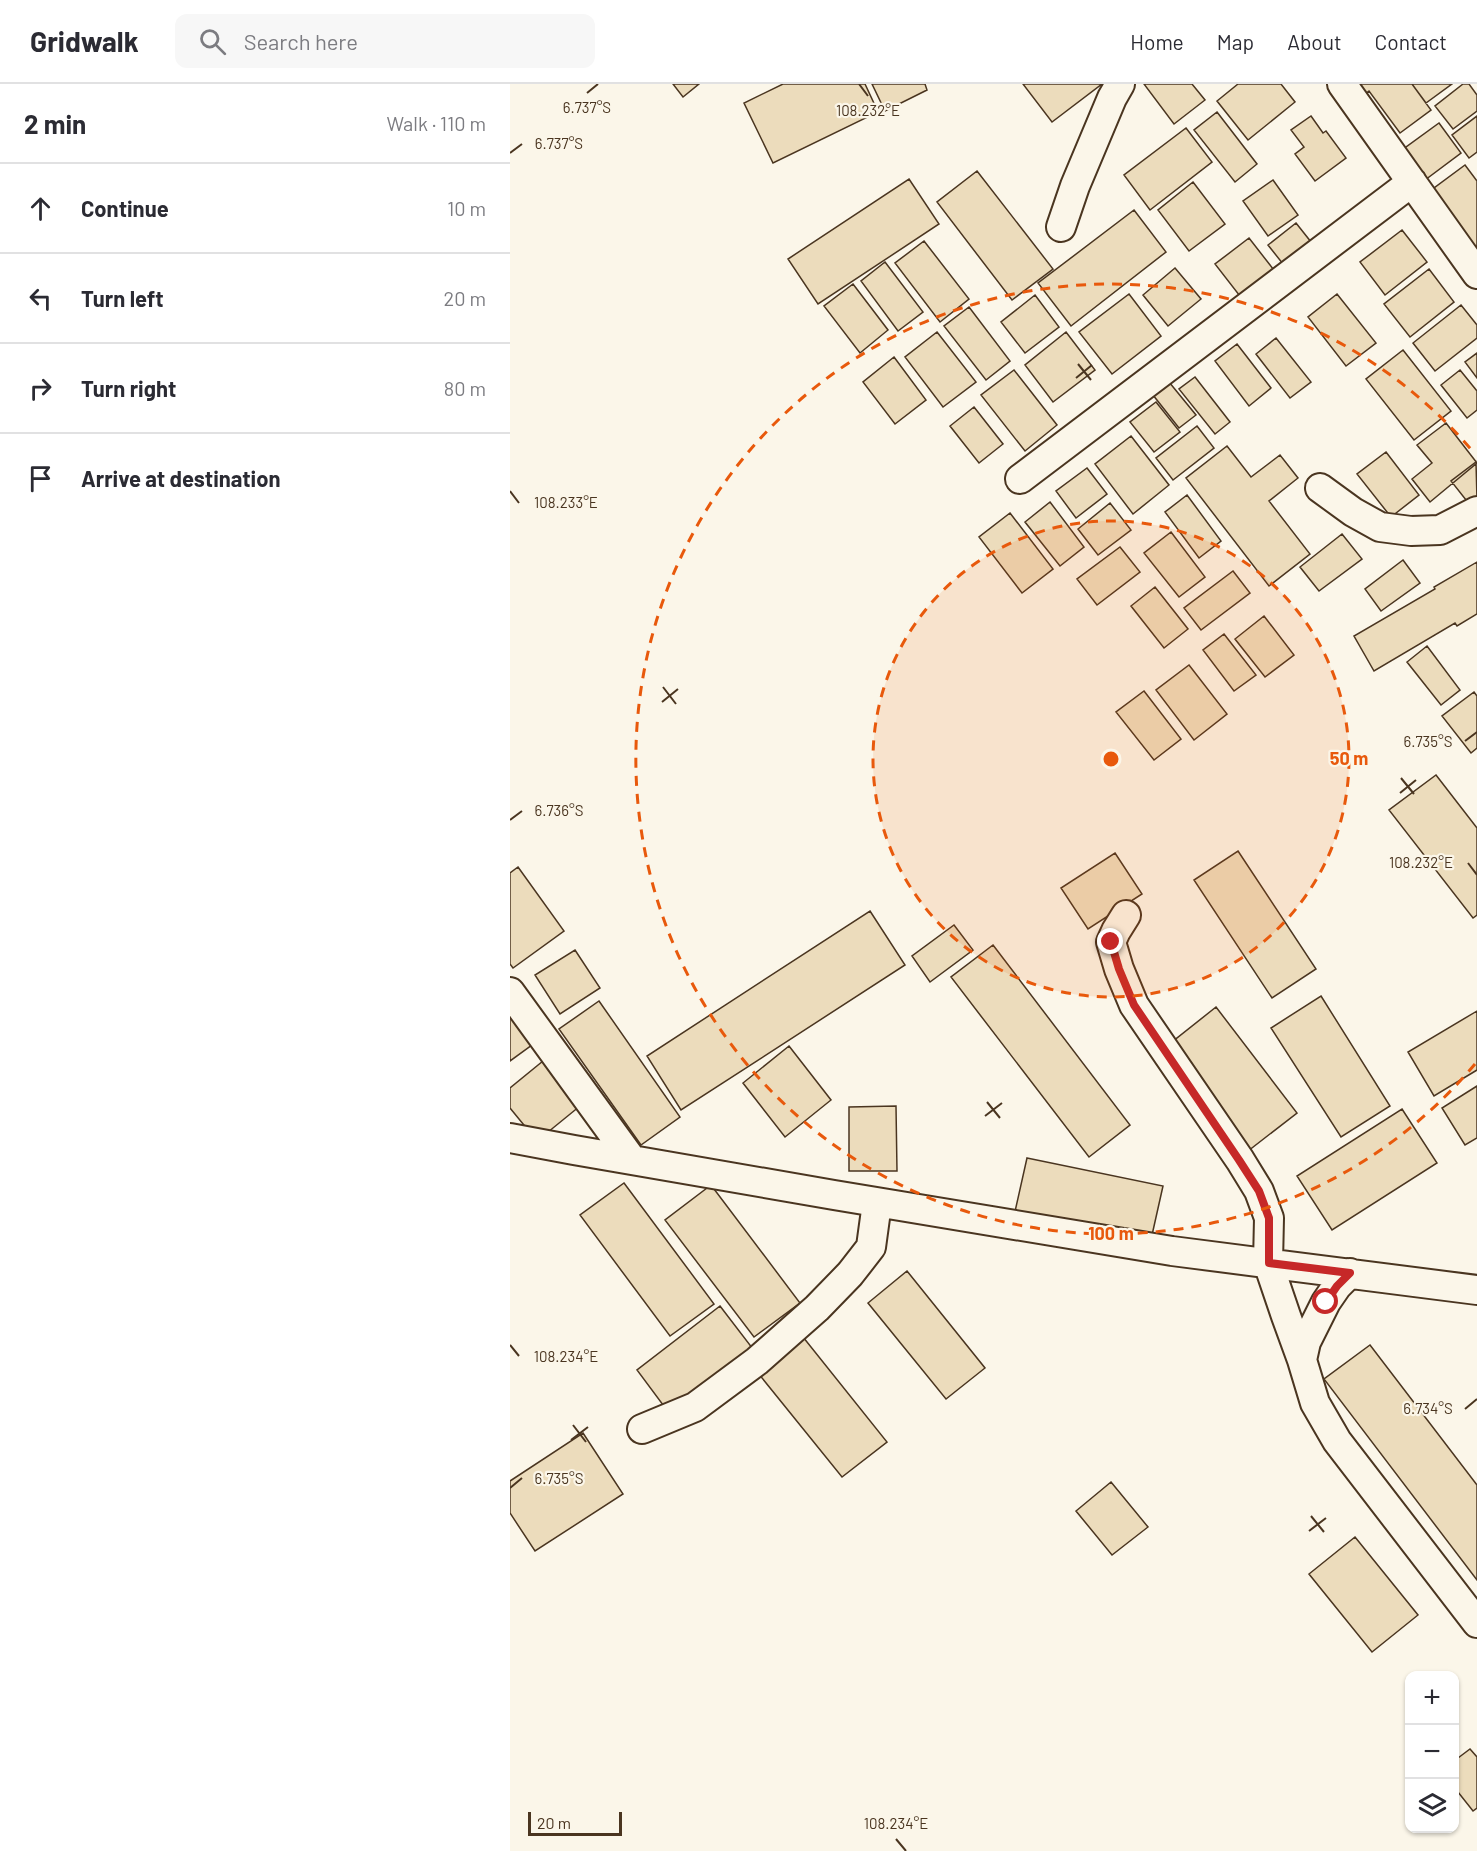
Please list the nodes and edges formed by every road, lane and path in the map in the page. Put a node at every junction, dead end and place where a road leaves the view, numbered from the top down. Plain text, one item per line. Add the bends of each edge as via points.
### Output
1 (1120, 84) edge
2 (1342, 84) edge
3 (1412, 182) junction
4 (1061, 227) dead end
5 (1477, 274) edge
6 (1020, 479) dead end
7 (1320, 488) dead end
8 (1477, 511) edge
9 (1126, 915) dead end
10 (510, 992) edge
11 (511, 1136) edge
12 (632, 1160) junction
13 (877, 1203) junction
14 (1269, 1263) junction
15 (1350, 1273) junction
16 (1477, 1290) edge
17 (1302, 1360) junction
18 (642, 1429) dead end
19 (1477, 1623) edge

1 - 4 street
2 - 3 street
3 - 5 street
3 - 6 street
7 - 8 street via 1380,527 1440,530
9 - 14 street via 1111,942 1119,969 1134,1005 1259,1191 1269,1218
10 - 12 street
11 - 12 street
12 - 13 street
13 - 14 street
13 - 18 street via 871,1247 817,1308 695,1407
14 - 15 street
14 - 17 street
15 - 16 street
15 - 17 street via 1326,1302 1306,1342
17 - 19 street via 1315,1403 1336,1441

